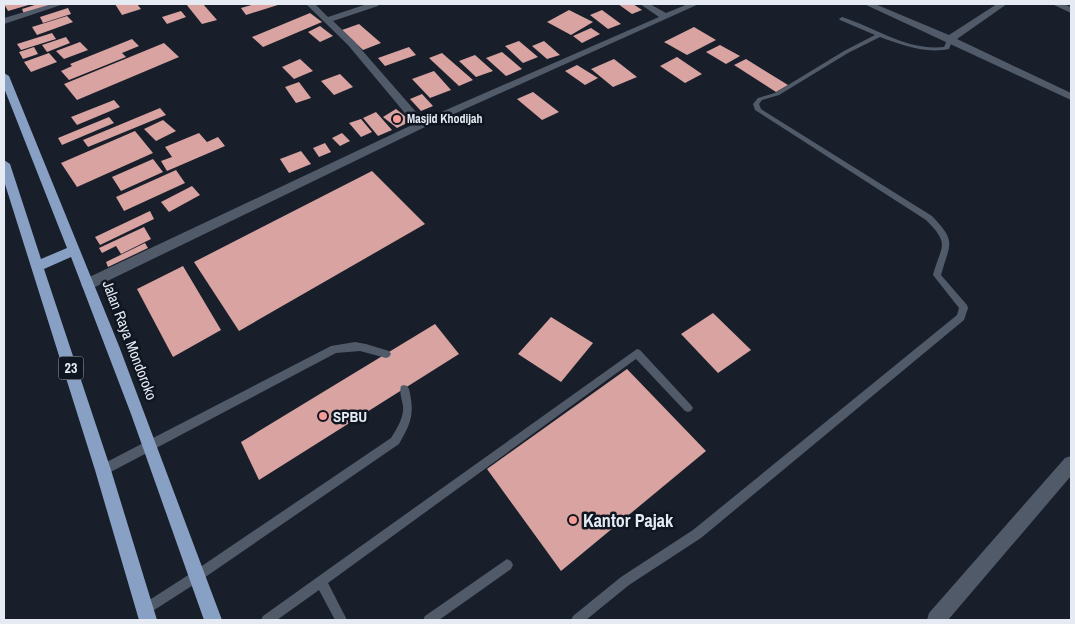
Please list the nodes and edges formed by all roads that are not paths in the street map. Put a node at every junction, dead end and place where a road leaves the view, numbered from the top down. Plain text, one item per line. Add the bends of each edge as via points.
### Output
1 (60, 4) edge
2 (375, 4) edge
3 (644, 4) edge
4 (695, 4) edge
5 (868, 4) edge
6 (1003, 4) edge
7 (1056, 4) edge
8 (315, 5) edge
9 (1071, 10) edge
10 (664, 16) junction
11 (842, 19) dead end
12 (327, 20) junction
13 (4, 21) edge
14 (881, 34) junction
15 (950, 39) junction
16 (4, 76) edge
17 (1071, 98) edge
18 (421, 124) junction
19 (4, 164) edge
20 (75, 250) junction
21 (38, 266) junction
22 (88, 284) junction
23 (386, 354) dead end
24 (404, 389) dead end
25 (688, 408) dead end
26 (150, 444) junction
27 (1071, 464) edge
28 (103, 470) junction
29 (507, 565) dead end
30 (197, 576) junction
31 (321, 582) junction
32 (146, 615) edge
33 (213, 620) edge
34 (267, 620) edge
35 (341, 620) edge
36 (429, 620) edge
37 (577, 620) edge
38 (936, 620) edge

1 - 13 street
2 - 12 street
3 - 10 street
4 - 10 street
5 - 15 street
6 - 15 street
7 - 9 street
8 - 12 street
10 - 18 street
11 - 14 lane
12 - 18 street
14 - 15 lane via 932,50 947,48
14 - 37 lane via 756,104 758,110 929,218 942,230 948,239 948,248 940,260 937,275 964,308 962,317 697,534 625,581
15 - 17 street
16 - 20 highway, Jalan Raya Mondoroko
18 - 22 street
19 - 21 highway, 23
20 - 21 highway
20 - 22 highway, Jalan Raya Mondoroko
21 - 28 highway, 23
22 - 26 highway, Jalan Raya Mondoroko
23 - 26 lane via 364,346 334,349
24 - 30 lane via 409,409 395,441
25 - 31 lane via 637,353
26 - 28 lane
26 - 30 highway, Jalan Raya Mondoroko
27 - 38 street
28 - 32 highway, 23
29 - 36 lane
30 - 32 lane
30 - 33 highway, Jalan Raya Mondoroko
31 - 34 lane
31 - 35 lane

